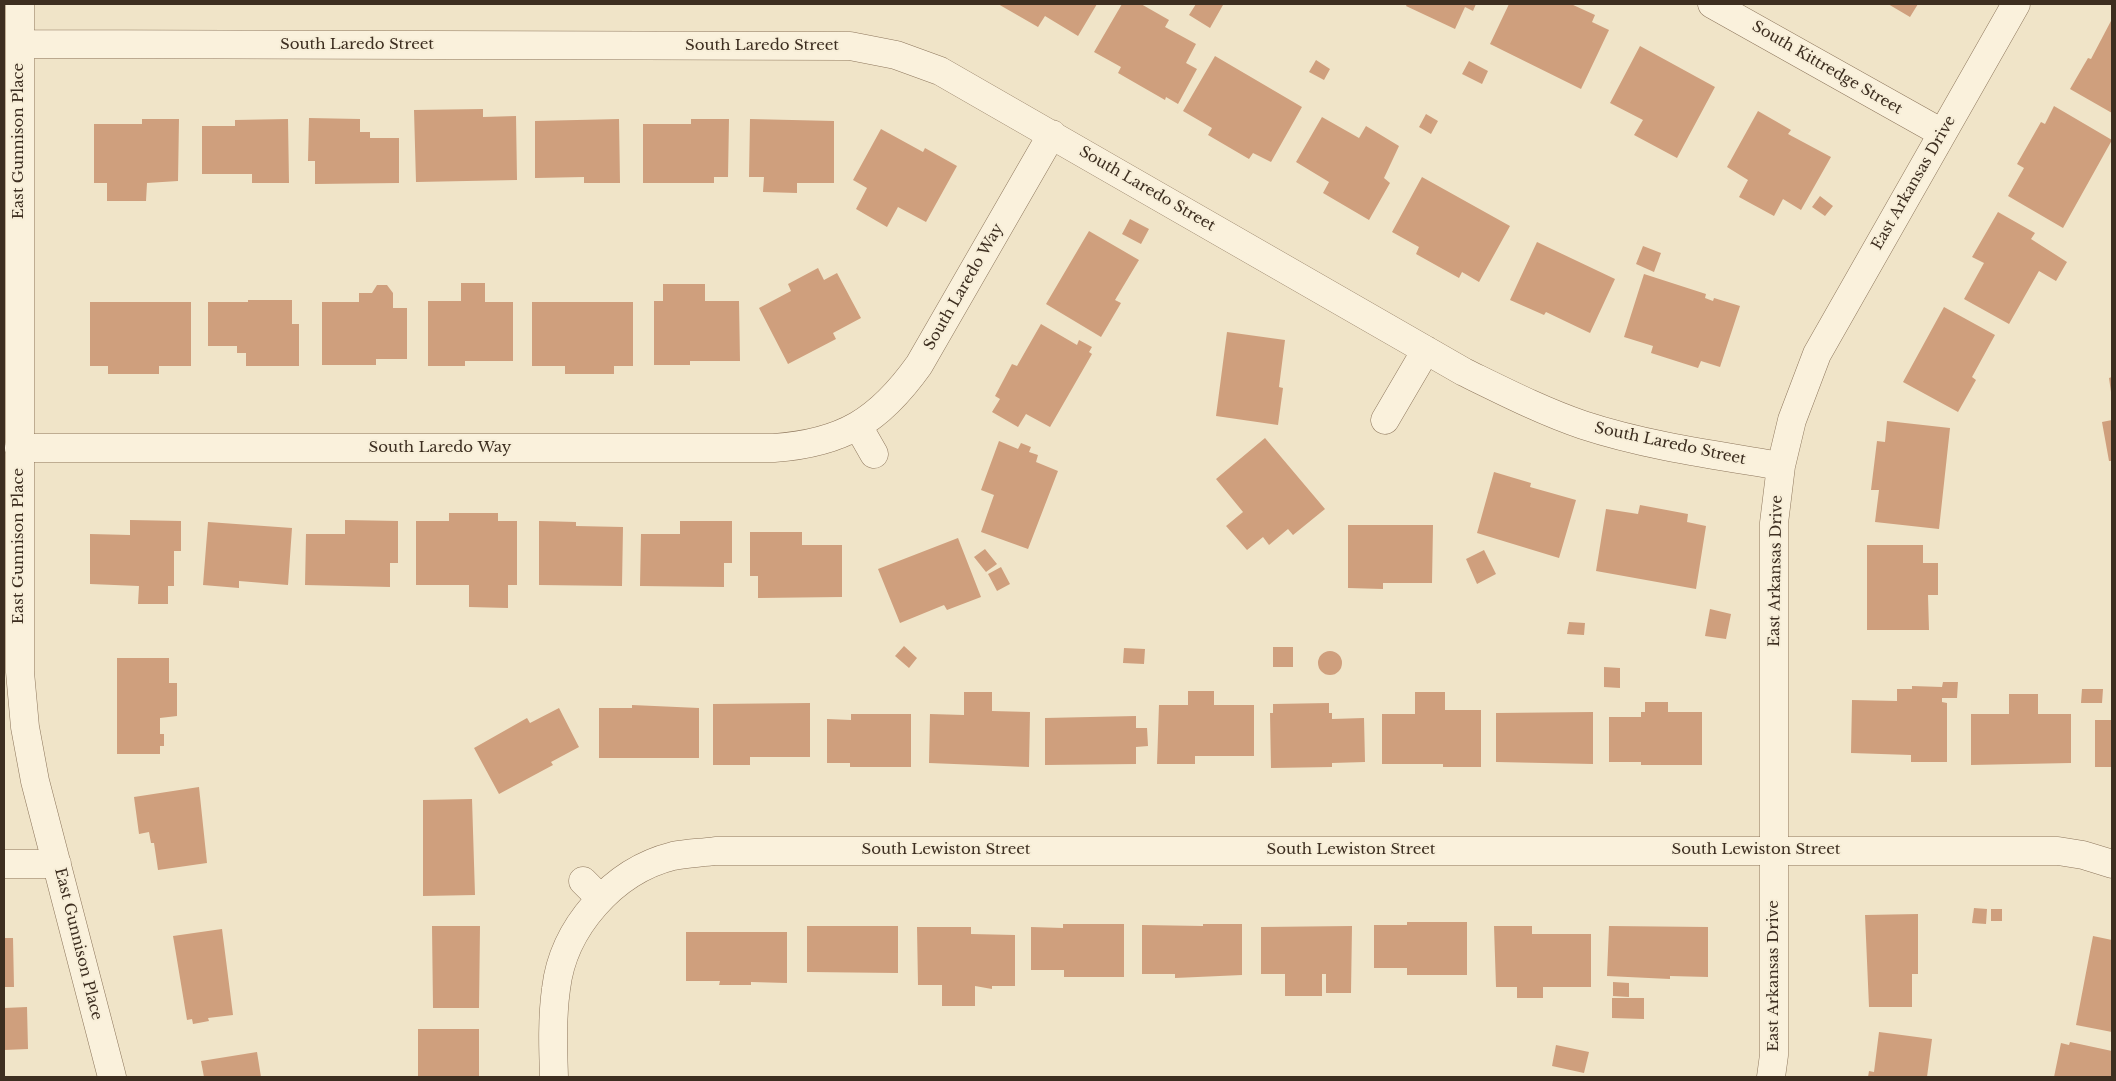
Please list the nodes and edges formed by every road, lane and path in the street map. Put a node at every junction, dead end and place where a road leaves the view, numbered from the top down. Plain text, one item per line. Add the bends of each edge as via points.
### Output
1 (20, 4) edge
2 (1712, 4) edge
3 (2016, 4) edge
4 (20, 44) junction
5 (1942, 133) junction
6 (1052, 134) junction
7 (1426, 350) junction
8 (1385, 420) dead end
9 (858, 426) junction
10 (19, 448) junction
11 (874, 454) dead end
12 (1781, 466) junction
13 (1774, 850) junction
14 (4, 864) edge
15 (57, 864) junction
16 (2112, 864) edge
17 (112, 1077) edge
18 (554, 1077) edge
19 (1771, 1077) edge

1 - 4 street, East Gunnison Place
2 - 5 street, South Kittredge Street
3 - 5 street, East Arkansas Drive
4 - 6 street, South Laredo Street via 850,46 896,55 940,71
4 - 10 street, East Gunnison Place
5 - 12 street, East Arkansas Drive via 1817,354 1792,420
6 - 7 street, South Laredo Street
6 - 9 street, South Laredo Way via 919,365 898,393
7 - 8 street
7 - 12 street, South Laredo Street via 1523,402 1583,425 1666,446
9 - 10 street, South Laredo Way via 826,440 774,448
9 - 11 street
10 - 15 street, East Gunnison Place via 20,672 25,727
12 - 13 street, East Arkansas Drive via 1774,523
13 - 16 street, South Lewiston Street via 2058,851
13 - 18 street, South Lewiston Street via 715,851 673,856 620,882 592,890 562,963 556,987
13 - 19 street, East Arkansas Drive via 1774,1054
14 - 15 street
15 - 17 street, East Gunnison Place

